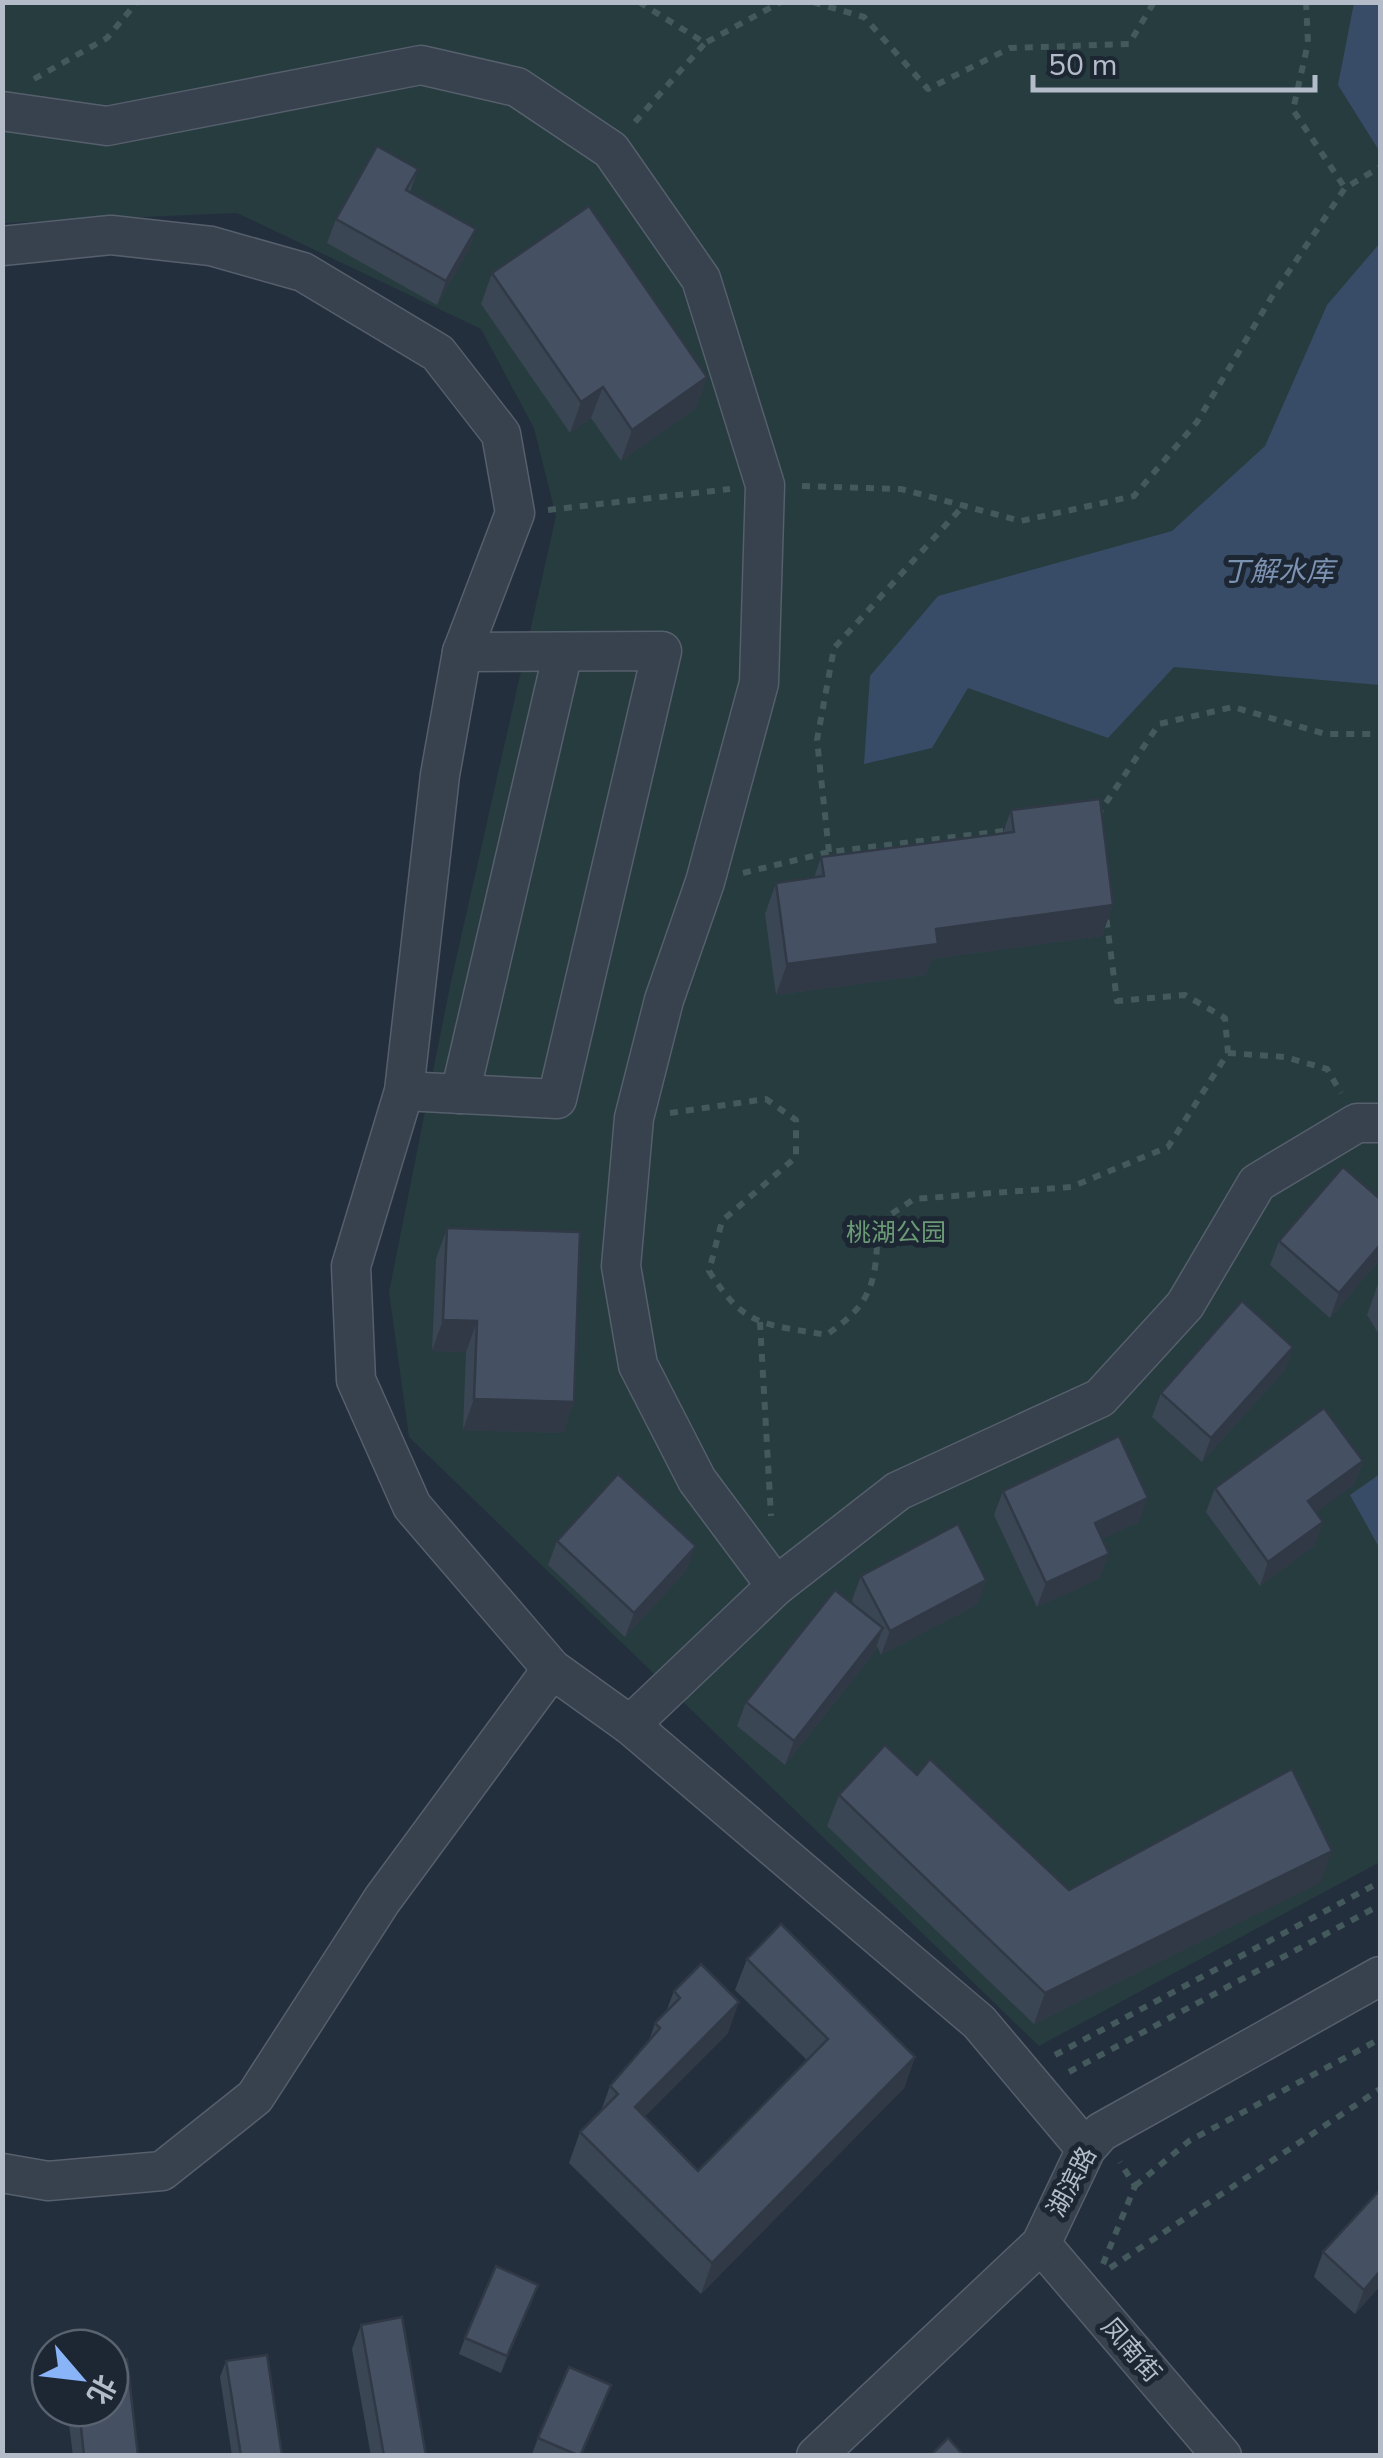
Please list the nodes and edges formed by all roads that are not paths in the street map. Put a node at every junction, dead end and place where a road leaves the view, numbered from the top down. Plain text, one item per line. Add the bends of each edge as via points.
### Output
1 (8, 113) edge
2 (2, 246) edge
3 (462, 652) junction
4 (563, 652) junction
5 (404, 1091) junction
6 (460, 1094) junction
7 (1369, 1123) edge
8 (776, 1586) junction
9 (552, 1669) junction
10 (630, 1725) junction
11 (1380, 1976) edge
12 (1086, 2149) junction
13 (2, 2173) edge
14 (1040, 2244) junction
15 (816, 2456) edge
16 (1222, 2456) edge

1 - 8 street via 107,126 421,65 516,88 611,150 701,279 765,485 759,683 634,1118 621,1266 638,1365 697,1480
2 - 3 street via 111,235 211,246 303,272 438,352 501,434 515,514
3 - 4 street
3 - 5 street via 440,775
4 - 6 street
4 - 6 street via 662,651 556,1100
5 - 6 street
5 - 9 street via 351,1266 356,1380 412,1506
7 - 8 street via 1257,1183 1184,1306 1100,1398 898,1491
8 - 10 street
9 - 10 street
9 - 13 street via 382,1900 254,2097 162,2170 48,2181
10 - 12 street via 979,2022
11 - 12 street, 湖滨路 via 1100,2132
12 - 14 street, 湖滨路
14 - 15 street, 湖滨路
14 - 16 street, 凤南街

